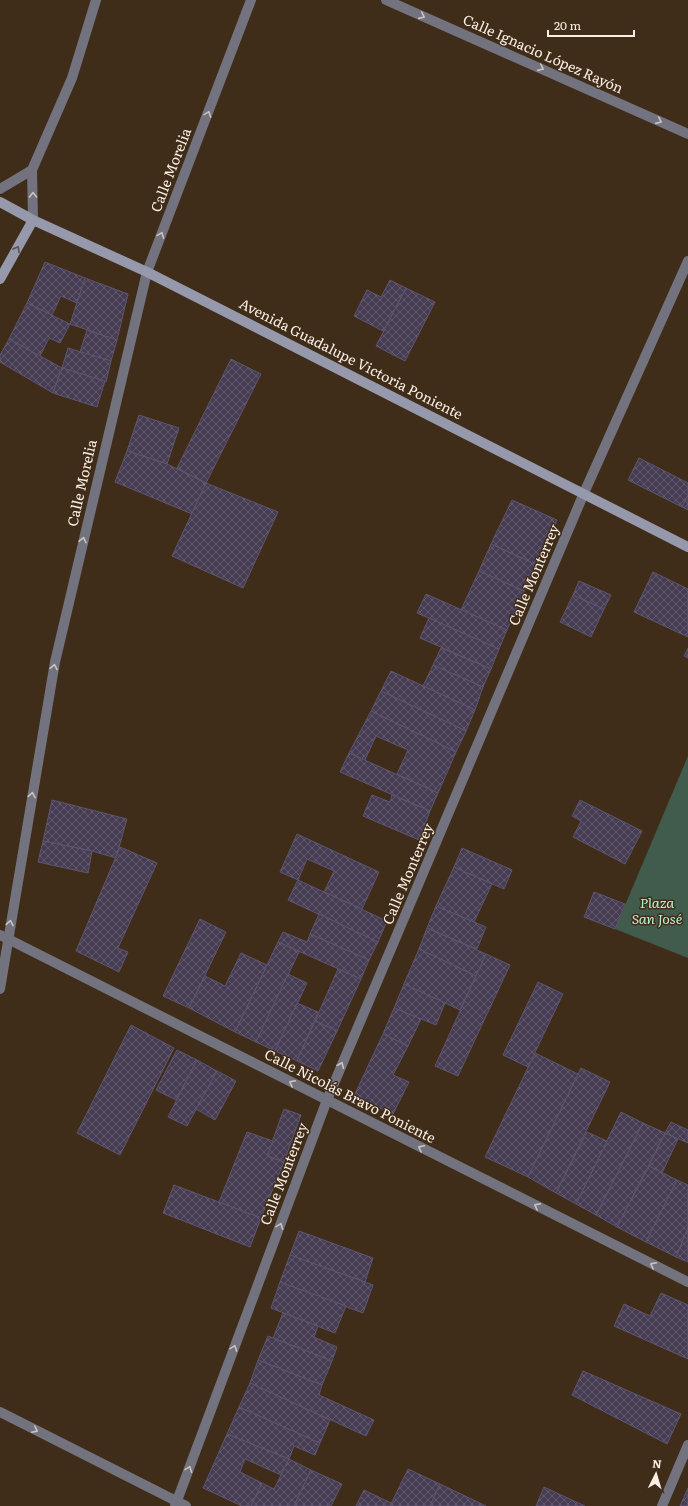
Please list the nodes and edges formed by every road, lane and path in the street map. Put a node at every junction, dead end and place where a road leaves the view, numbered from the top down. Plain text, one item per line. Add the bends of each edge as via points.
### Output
1 (96, 0) edge
2 (251, 0) edge
3 (386, 0) edge
4 (688, 134) edge
5 (32, 170) junction
6 (0, 189) edge
7 (0, 202) edge
8 (33, 220) junction
9 (688, 261) edge
10 (147, 272) junction
11 (0, 279) edge
12 (584, 493) junction
13 (688, 547) edge
14 (4, 937) edge
15 (0, 989) edge
16 (327, 1100) junction
17 (688, 1282) edge
18 (0, 1412) edge
19 (688, 1445) edge
20 (179, 1504) edge
21 (662, 1506) edge

1 - 5 street via 72,78
10 -> 2 street, Calle Morelia
3 -> 4 street, Calle Ignacio López Rayón
5 - 6 street
8 -> 5 street
7 - 8 main road, Avenida Guadalupe Victoria Poniente
8 - 10 main road, Avenida Guadalupe Victoria Poniente
11 -> 8 main road
9 - 12 street, Calle Monterrey
10 - 12 main road, Avenida Guadalupe Victoria Poniente
14 -> 10 street, Calle Morelia via 55,662
12 - 13 main road, Avenida Guadalupe Victoria Poniente
16 -> 12 street, Calle Monterrey
14 - 15 street, Calle Morelia
16 -> 14 street, Calle Nicolás Bravo Poniente
17 -> 16 street, Calle Nicolás Bravo Poniente
20 -> 16 street, Calle Monterrey
18 -> 20 street
19 - 21 street

